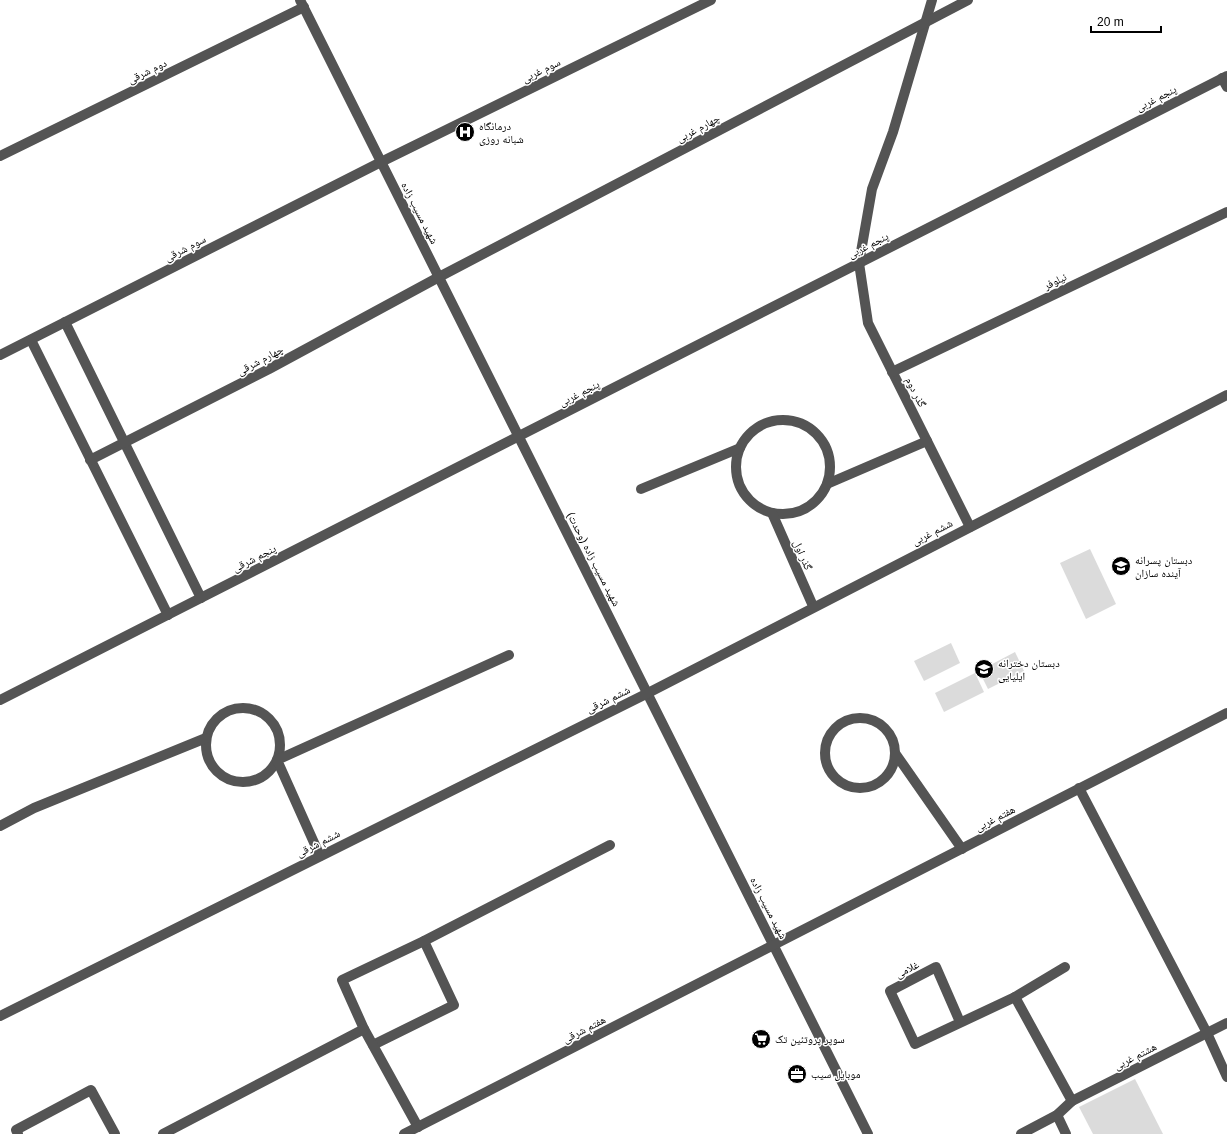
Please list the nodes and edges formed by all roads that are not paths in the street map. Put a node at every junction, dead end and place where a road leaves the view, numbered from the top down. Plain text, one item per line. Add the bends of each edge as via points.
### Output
1 (711, 0) edge
2 (932, 0) edge
3 (968, 0) edge
4 (302, 4) edge
5 (925, 21) junction
6 (1225, 80) edge
7 (0, 156) edge
8 (381, 162) junction
9 (1227, 212) edge
10 (859, 263) junction
11 (439, 277) junction
12 (65, 322) junction
13 (31, 340) junction
14 (0, 355) edge
15 (892, 372) junction
16 (1227, 395) edge
17 (519, 437) junction
18 (927, 441) junction
19 (124, 444) junction
20 (740, 448) junction
21 (90, 460) junction
22 (827, 484) junction
23 (641, 489) dead end
24 (772, 512) junction
25 (970, 527) junction
26 (201, 598) junction
27 (813, 606) junction
28 (168, 615) junction
29 (509, 655) dead end
30 (648, 693) junction
31 (0, 700) edge
32 (1227, 713) edge
33 (206, 738) junction
34 (895, 753) junction
35 (277, 760) junction
36 (1079, 788) junction
37 (0, 826) edge
38 (610, 845) dead end
39 (962, 849) junction
40 (320, 856) junction
41 (424, 941) junction
42 (774, 945) junction
43 (1065, 967) dead end
44 (1015, 997) junction
45 (0, 1016) edge
46 (960, 1022) junction
47 (1227, 1023) edge
48 (364, 1029) junction
49 (1206, 1033) junction
50 (373, 1045) junction
51 (1227, 1077) edge
52 (1072, 1101) junction
53 (1057, 1115) junction
54 (418, 1127) junction
55 (18, 1134) edge
56 (114, 1134) edge
57 (163, 1134) edge
58 (404, 1134) edge
59 (868, 1134) edge
60 (1021, 1134) edge
61 (1066, 1134) edge

1 - 8 street, سوم غربی
2 - 5 street, گذر دوم
3 - 5 street, چهارم غربی
4 - 7 street, دوم شرقی
4 - 8 street, شهید مسیب زاده
5 - 10 street, گذر دوم via 893,132 872,189
5 - 11 street, چهارم غربی
6 - 10 street, پنجم غربی
8 - 11 street, شهید مسیب زاده
8 - 12 street, سوم شرقی
9 - 15 street, نیلوفر
10 - 15 street, گذر دوم via 868,323
10 - 17 street, پنجم غربی
11 - 17 street, شهید مسیب زاده
11 - 19 street, چهارم شرقی
12 - 13 street, سوم شرقی
12 - 19 street
13 - 14 street, سوم شرقی
13 - 21 street
15 - 18 street, گذر دوم
16 - 25 street, ششم غربی
17 - 26 street, پنجم شرقی
17 - 30 street, شهید مسیب زاده (وحدت)
18 - 22 street
18 - 25 street, گذر دوم
19 - 21 street, چهارم شرقی
19 - 26 street
20 - 22 street via 750,434 762,424 778,420 794,421 804,425 820,438 828,453 830,469
20 - 23 street
20 - 24 street via 737,474 741,488 754,503
21 - 28 street
22 - 24 street via 820,496 810,505 785,514
24 - 27 street, گذر اول
25 - 27 street, ششم غربی
26 - 28 street, پنجم شرقی
27 - 30 street, ششم غربی
28 - 31 street, پنجم شرقی
29 - 35 street
30 - 40 street, ششم شرقی
30 - 42 street, شهید مسیب زاده
32 - 36 street, هفتم غربی
33 - 35 street via 209,762 216,772 226,779 250,782 261,778
33 - 35 street via 210,726 218,716 241,707 254,709 274,724 280,748
33 - 37 street via 34,808
34 - 34 street via 893,741 887,730 878,722 866,718 842,721 826,740 824,752 826,763 838,781 859,788 880,782 888,774
34 - 39 street
35 - 40 street
36 - 39 street, هفتم غربی
36 - 49 street
38 - 41 street
39 - 42 street, هفتم غربی
40 - 45 street, ششم شرقی
41 - 48 street via 342,980
41 - 50 street via 454,1005
42 - 54 street, هفتم شرقی
42 - 59 street, شهید مسیب زاده
43 - 44 street, غلامی
44 - 46 street, غلامی
44 - 52 street
46 - 46 street, غلامی via 915,1044 890,991 936,967
47 - 49 street, هشتم غربی
48 - 50 street
48 - 57 street
49 - 51 street
49 - 52 street, هشتم غربی
50 - 54 street
52 - 53 street, هشتم غربی
53 - 60 street, هشتم غربی
53 - 61 street
54 - 58 street, هفتم شرقی
55 - 56 street via 16,1130 91,1090

